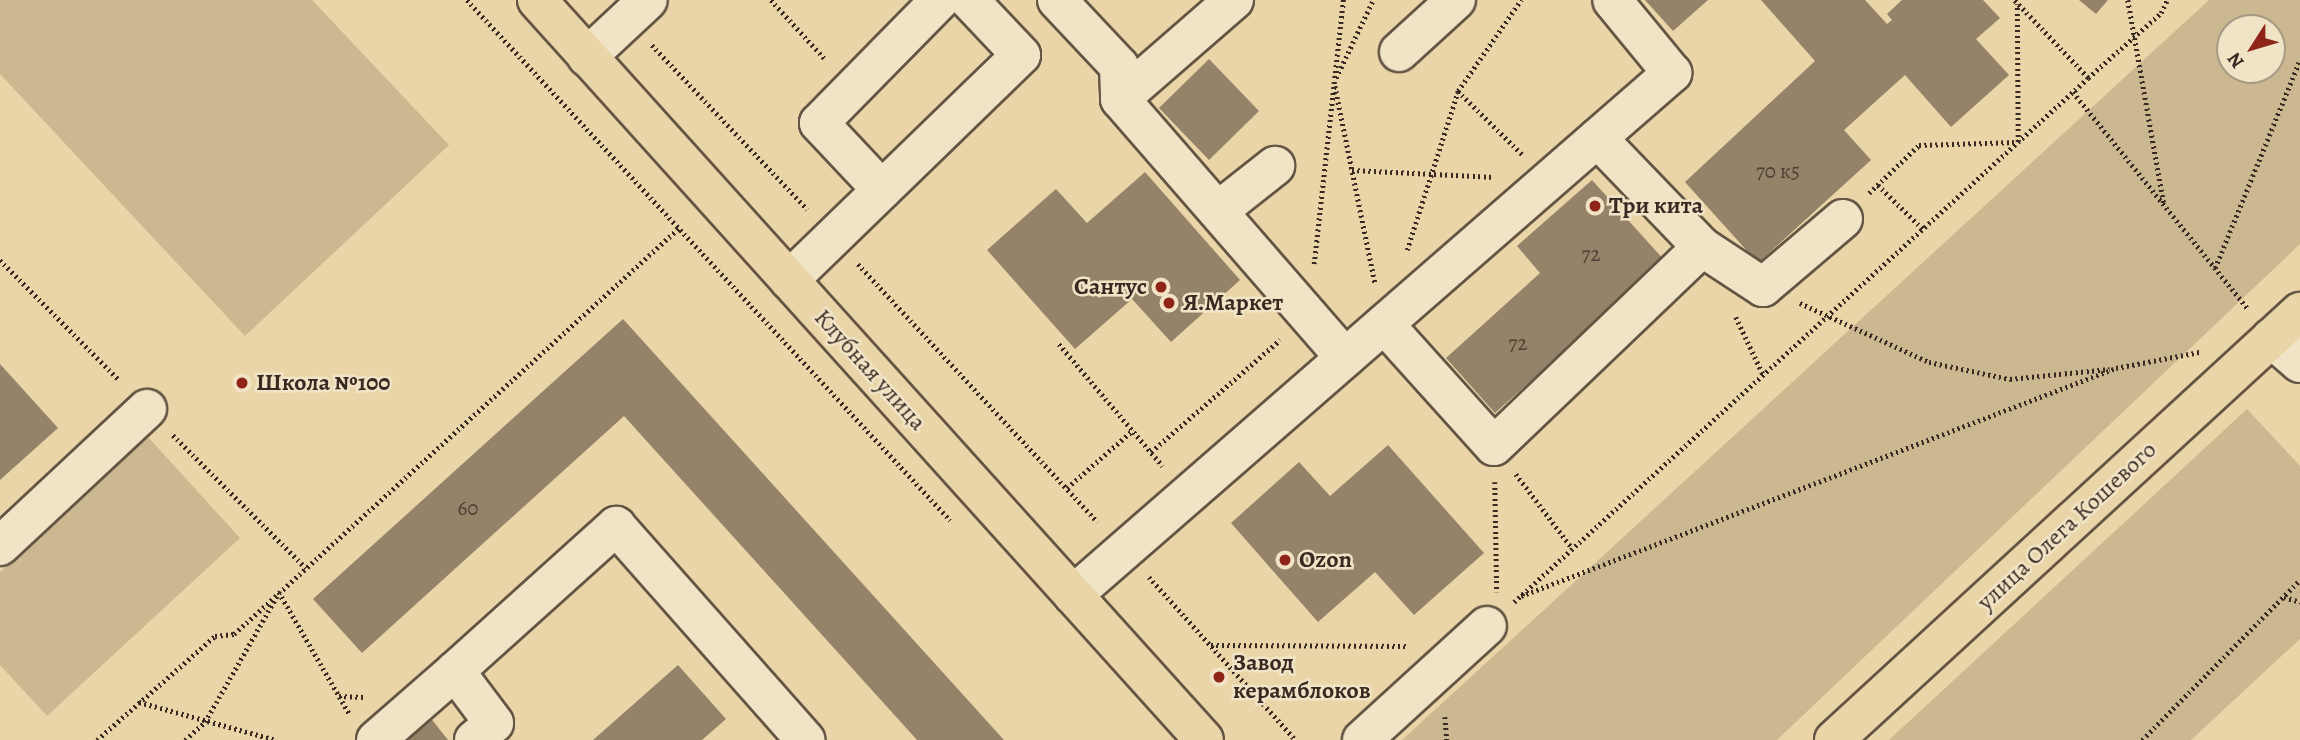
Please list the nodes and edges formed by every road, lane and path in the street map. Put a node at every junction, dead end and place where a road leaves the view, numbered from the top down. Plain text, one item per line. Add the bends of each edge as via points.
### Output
1 (467, 0) edge
2 (537, 0) edge
3 (771, 0) edge
4 (940, 0) edge
5 (969, 0) edge
6 (1057, 0) edge
7 (1234, 0) edge
8 (1343, 0) edge
9 (1373, 0) edge
10 (1456, 0) edge
11 (1521, 0) edge
12 (1612, 0) edge
13 (2128, 0) edge
14 (2166, 0) edge
15 (2016, 1) edge
16 (638, 10) edge
17 (2136, 35) junction
18 (1399, 52) dead end
19 (587, 57) junction
20 (2300, 61) edge
21 (2088, 78) junction
22 (1334, 82) junction
23 (853, 89) junction
24 (1458, 91) junction
25 (2073, 92) junction
26 (1120, 99) junction
27 (1597, 138) junction
28 (2018, 142) junction
29 (1275, 166) dead end
30 (1352, 170) junction
31 (1432, 172) junction
32 (1548, 181) junction
33 (1878, 185) junction
34 (882, 190) junction
35 (2164, 204) junction
36 (1218, 211) junction
37 (1843, 219) joint
38 (679, 228) junction
39 (1923, 229) junction
40 (832, 236) junction
41 (1702, 247) junction
42 (1404, 261) dead end
43 (2215, 268) junction
44 (789, 280) junction
45 (1763, 287) junction
46 (2300, 312) edge
47 (1828, 315) junction
48 (1308, 316) junction
49 (1384, 324) junction
50 (2271, 338) junction
51 (1059, 344) dead end
52 (2207, 351) dead end
53 (1345, 358) junction
54 (2300, 363) edge
55 (2116, 368) junction
56 (147, 409) dead end
57 (1133, 430) junction
58 (1494, 446) junction
59 (1151, 452) junction
60 (1067, 488) junction
61 (1188, 495) junction
62 (954, 525) dead end
63 (0, 547) edge
64 (1572, 549) junction
65 (1124, 550) junction
66 (2300, 580) edge
67 (279, 592) junction
68 (1073, 595) junction
69 (1521, 596) junction
70 (2284, 596) junction
71 (2300, 602) edge
72 (1483, 630) junction
73 (1210, 645) junction
74 (455, 671) junction
75 (138, 702) junction
76 (205, 722) junction
77 (364, 729) edge
78 (795, 737) edge
79 (97, 740) edge
80 (185, 740) edge
81 (276, 740) edge
82 (474, 740) edge
83 (1204, 740) edge
84 (1296, 740) edge
85 (1362, 740) edge
86 (1834, 740) edge
87 (2142, 740) edge

1 - 38 path
2 - 19 main road, Клубная улица
3 - 23 path
4 - 23 lane
5 - 34 lane via 1021,55
6 - 26 lane via 1119,66
7 - 26 lane
8 - 22 path
9 - 22 path
10 - 18 lane
11 - 24 path
12 - 27 lane via 1672,73
13 - 17 path
14 - 17 path via 2161,13
15 - 21 path
15 - 28 path
16 - 19 lane
16 - 40 path
17 - 21 path
17 - 35 path
19 - 44 main road, Клубная улица
20 - 43 path
21 - 25 path
22 - 30 path
22 - 48 path
23 - 34 lane via 819,123
24 - 31 path
24 - 32 path
25 - 28 path
25 - 35 path
26 - 36 lane
27 - 32 lane
27 - 41 lane
28 - 33 path via 1919,145
28 - 39 path
29 - 36 lane
30 - 31 path
30 - 49 path
31 - 32 path
31 - 42 path
32 - 49 lane
33 - 37 path
33 - 39 path
34 - 40 lane
35 - 43 path
36 - 48 lane
37 - 45 lane
38 - 62 path
38 - 67 path
39 - 47 path
40 - 44 lane
40 - 60 path
41 - 45 lane
41 - 58 lane
43 - 50 path
44 - 68 main road, Клубная улица
45 - 47 path
46 - 50 main road, улица Олега Кошевого
47 - 55 path via 1866,337 1929,362 2010,379
47 - 64 path
48 - 53 lane
48 - 59 path
49 - 53 lane
49 - 58 lane
50 - 54 lane
50 - 86 main road, улица Олега Кошевого
51 - 57 path
52 - 55 path
53 - 61 lane
55 - 69 path
56 - 63 lane
57 - 59 path
57 - 60 path
58 - 64 path
58 - 72 path
59 - 61 path
60 - 65 path
61 - 65 lane
64 - 69 path
65 - 68 lane
65 - 73 path
66 - 70 path
67 - 75 path via 233,634 215,636
67 - 76 path
67 - 77 path
68 - 83 main road, Клубная улица
69 - 72 path
70 - 71 path
70 - 87 path
72 - 73 path
72 - 85 lane
73 - 84 path
74 - 77 lane
74 - 78 lane via 616,526
74 - 82 lane via 494,723
75 - 76 path
75 - 79 path
76 - 80 path
76 - 81 path

